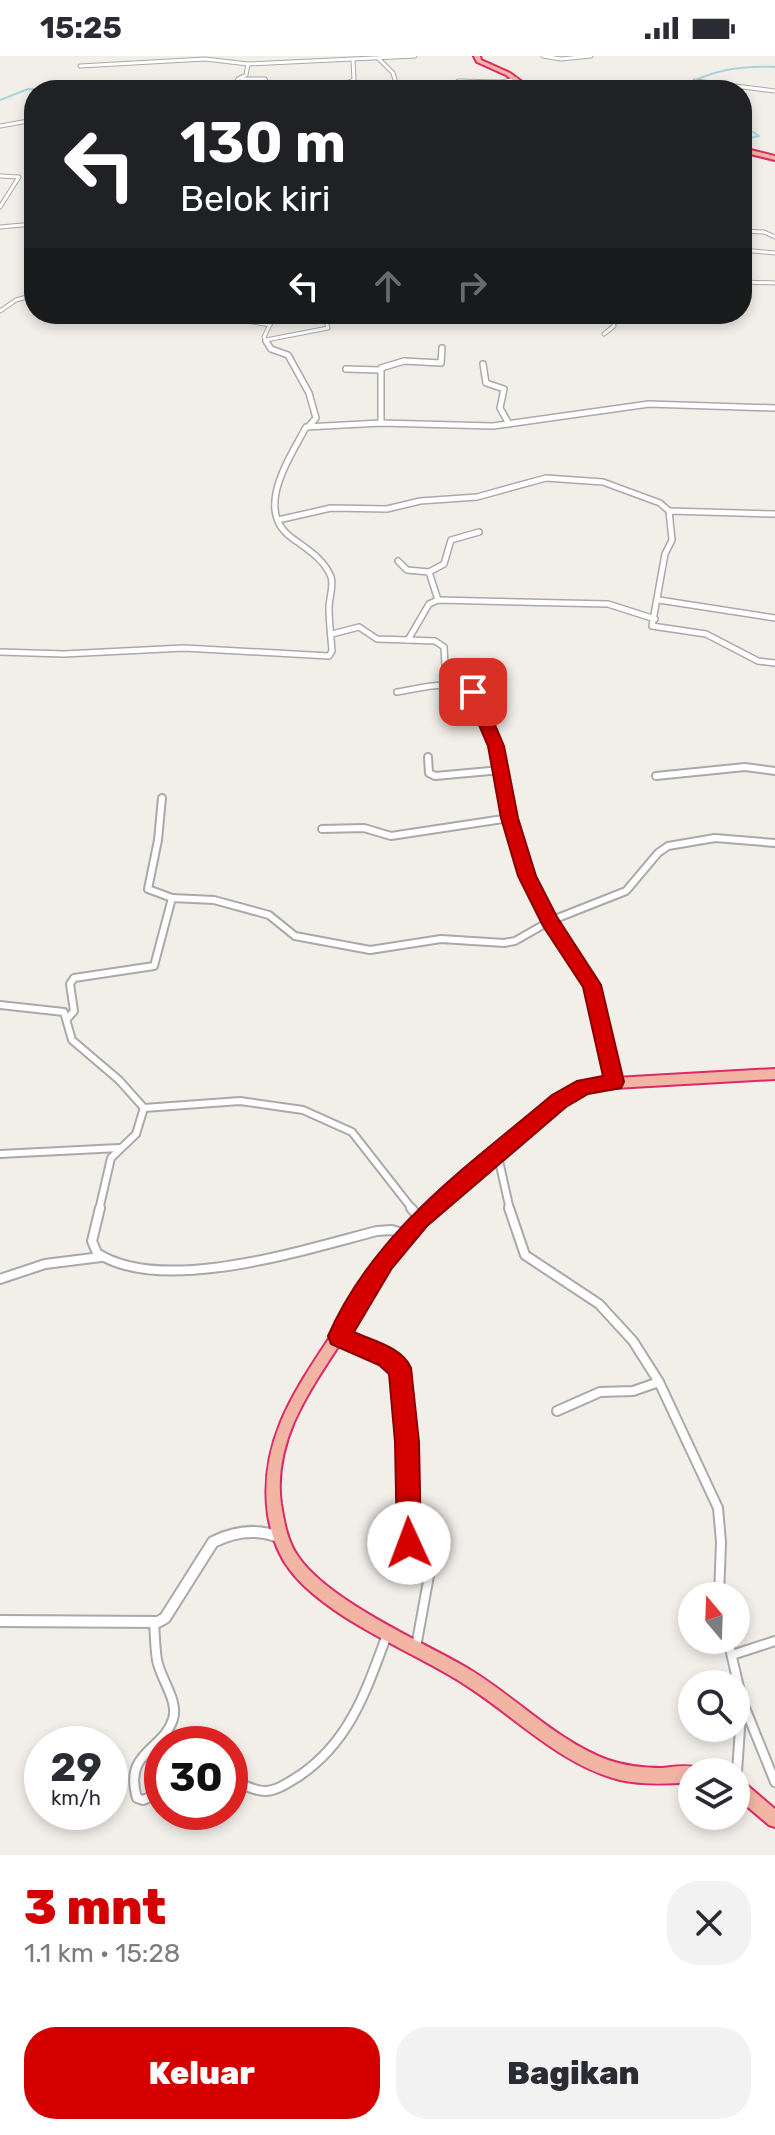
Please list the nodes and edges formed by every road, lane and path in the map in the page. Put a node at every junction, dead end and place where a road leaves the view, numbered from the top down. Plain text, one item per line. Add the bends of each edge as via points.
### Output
1 (415, 56) edge
2 (477, 56) edge
3 (543, 56) edge
4 (591, 56) edge
5 (379, 59) junction
6 (353, 60) junction
7 (248, 64) junction
8 (80, 66) dead end
9 (238, 79) joint
10 (516, 79) joint
11 (266, 80) edge
12 (354, 80) edge
13 (394, 80) edge
14 (511, 80) edge
15 (752, 88) edge
16 (775, 91) edge
17 (24, 120) edge
18 (0, 126) edge
19 (752, 152) edge
20 (775, 158) edge
21 (0, 176) edge
22 (0, 207) edge
23 (24, 225) edge
24 (0, 227) edge
25 (752, 231) edge
26 (775, 237) edge
27 (752, 251) edge
28 (775, 253) edge
29 (752, 282) edge
30 (775, 283) edge
31 (24, 298) edge
32 (0, 311) edge
33 (265, 324) edge
34 (327, 324) edge
35 (614, 324) edge
36 (270, 325) joint
37 (604, 334) dead end
38 (266, 340) junction
39 (442, 348) dead end
40 (483, 364) dead end
41 (346, 369) dead end
42 (380, 370) junction
43 (775, 408) edge
44 (381, 423) junction
45 (509, 424) junction
46 (306, 427) junction
47 (669, 511) junction
48 (775, 514) edge
49 (278, 520) junction
50 (479, 532) dead end
51 (398, 561) dead end
52 (429, 572) junction
53 (438, 600) junction
54 (659, 600) junction
55 (775, 618) edge
56 (655, 619) junction
57 (332, 634) junction
58 (408, 640) junction
59 (0, 652) edge
60 (775, 663) edge
61 (446, 686) junction
62 (397, 692) dead end
63 (428, 757) dead end
64 (501, 770) junction
65 (775, 771) edge
66 (656, 776) dead end
67 (162, 798) dead end
68 (510, 818) junction
69 (322, 829) dead end
70 (775, 843) edge
71 (172, 898) junction
72 (550, 921) junction
73 (0, 1005) edge
74 (68, 1018) junction
75 (775, 1074) edge
76 (614, 1082) junction
77 (144, 1108) junction
78 (119, 1148) junction
79 (497, 1152) junction
80 (0, 1154) edge
81 (420, 1219) junction
82 (405, 1234) junction
83 (101, 1257) junction
84 (0, 1279) edge
85 (339, 1336) junction
86 (659, 1382) junction
87 (557, 1411) dead end
88 (282, 1538) junction
89 (720, 1582) edge
90 (0, 1621) edge
91 (154, 1623) junction
92 (388, 1631) junction
93 (775, 1641) edge
94 (416, 1647) junction
95 (732, 1655) joint
96 (735, 1670) edge
97 (750, 1719) edge
98 (171, 1726) edge
99 (144, 1752) edge
100 (772, 1770) edge
101 (678, 1775) edge
102 (775, 1782) edge
103 (248, 1786) edge
104 (750, 1798) edge
105 (144, 1800) edge
106 (775, 1819) edge

1 - 5 street
2 - 10 highway
3 - 4 street
5 - 6 street
5 - 13 street
6 - 7 street
6 - 12 street
7 - 8 street via 205,59
7 - 9 street via 246,75
9 - 11 street
10 - 14 street
15 - 16 street
17 - 18 street
19 - 20 highway
21 - 22 street via 19,177
23 - 24 street
25 - 26 street
27 - 28 street
29 - 30 street
31 - 32 street
33 - 36 street
34 - 38 street via 328,328
35 - 37 street
36 - 38 street
38 - 46 street via 271,349 288,355 309,393 316,418
39 - 42 street via 441,363 404,361
40 - 45 street via 486,383 504,389 500,408
41 - 42 street
42 - 44 street
43 - 45 street via 649,404
44 - 45 street
44 - 46 street
46 - 49 street via 277,487
47 - 48 street
47 - 49 street via 603,482 546,478 477,497 387,509 331,508
47 - 54 street via 672,536
49 - 57 street via 289,538 317,556 332,579
50 - 52 street via 451,540 444,564
51 - 52 street via 407,570
52 - 53 street
53 - 56 street via 608,604
53 - 58 street via 429,604
54 - 55 street
54 - 56 street
56 - 60 street via 653,629 706,634 758,661
57 - 58 street via 359,627 377,639
57 - 59 street via 332,654 321,657 254,649
58 - 61 street via 442,644
61 - 62 street
61 - 64 street via 473,692
63 - 64 street via 429,773 435,776
64 - 68 street
65 - 66 street via 745,767
67 - 71 street via 148,885 152,893
68 - 69 street via 391,836 364,828
68 - 72 street via 527,876
70 - 72 street via 754,838 676,842 657,854 631,888
71 - 72 street via 214,900 269,915 295,936 370,950 441,939 510,942
71 - 74 street via 154,966 74,978 74,1011
72 - 76 street via 592,985
73 - 74 street via 55,1009
74 - 77 street via 72,1040
75 - 76 highway
76 - 79 highway via 576,1090
77 - 78 street via 136,1134
77 - 81 street via 240,1101 303,1110 352,1132
78 - 80 street
78 - 83 street via 109,1163 92,1241
79 - 81 highway
79 - 86 street via 525,1255 599,1304 633,1341
81 - 82 highway
82 - 83 street via 377,1231 242,1266 180,1271 142,1269
82 - 85 highway
83 - 84 street via 45,1264
85 - 88 highway via 285,1425 272,1461 272,1503
85 - 94 street via 400,1368 407,1537 411,1545 426,1549 432,1565
86 - 87 street via 633,1391 600,1392
86 - 89 street via 718,1508
88 - 91 street via 261,1531 213,1542 165,1618
88 - 92 highway via 294,1564 314,1585
90 - 91 street
91 - 98 street via 157,1661 172,1701
92 - 94 highway
92 - 103 street via 356,1712 331,1754 273,1790
93 - 95 street
94 - 101 highway via 605,1768
95 - 96 street
97 - 100 street
99 - 105 street via 133,1784 137,1798
100 - 102 street
104 - 106 highway

